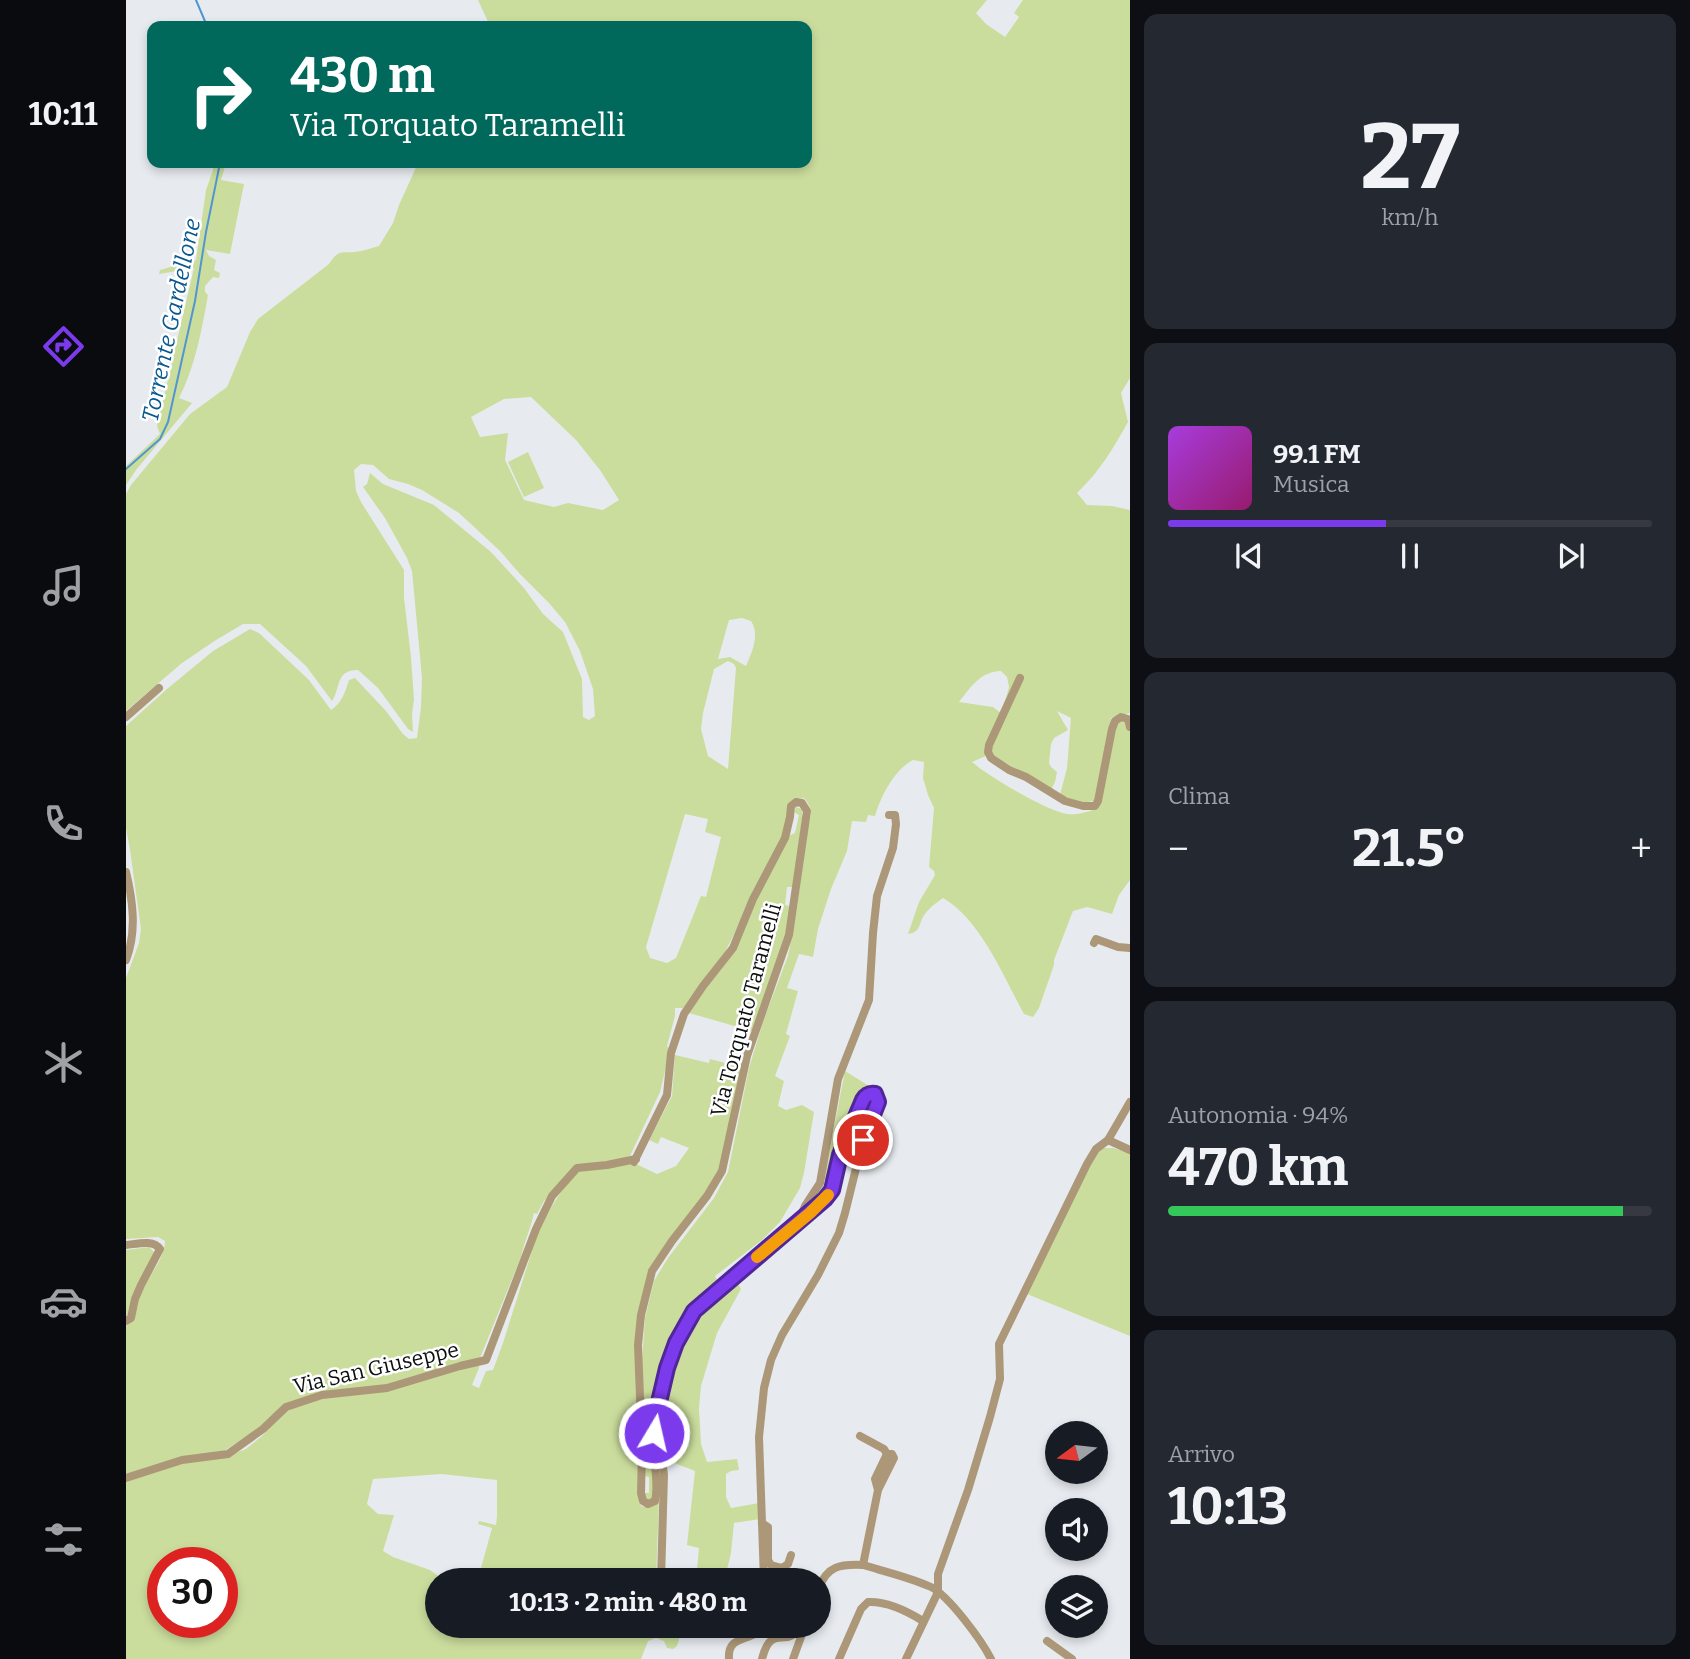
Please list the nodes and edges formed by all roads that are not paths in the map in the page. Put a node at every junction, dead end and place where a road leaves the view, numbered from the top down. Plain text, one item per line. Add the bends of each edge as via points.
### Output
1 (1020, 678) dead end
2 (159, 688) dead end
3 (126, 717) edge
4 (1130, 727) edge
5 (889, 815) dead end
6 (126, 872) edge
7 (1096, 939) dead end
8 (1130, 948) edge
9 (126, 960) edge
10 (1130, 1102) edge
11 (1108, 1140) junction
12 (1130, 1150) edge
13 (820, 1183) junction
14 (832, 1190) junction
15 (799, 1220) junction
16 (126, 1245) edge
17 (126, 1321) edge
18 (486, 1360) joint
19 (860, 1436) dead end
20 (654, 1452) junction
21 (126, 1478) edge
22 (762, 1523) junction
23 (791, 1555) dead end
24 (863, 1564) junction
25 (661, 1568) edge
26 (764, 1568) edge
27 (831, 1570) edge
28 (938, 1592) junction
29 (923, 1621) junction
30 (742, 1638) edge
31 (780, 1638) edge
32 (790, 1638) edge
33 (799, 1638) edge
34 (1047, 1641) dead end
35 (729, 1659) edge
36 (762, 1659) edge
37 (791, 1659) edge
38 (839, 1659) edge
39 (906, 1659) edge
40 (991, 1659) edge
41 (1072, 1659) edge

1 - 4 street via 988,752 998,763 1065,801 1095,806 1115,722 1121,717 1128,719
2 - 3 street
5 - 13 street, Via Torquato Taramelli via 895,815 896,824 877,896 869,1000 838,1079
6 - 9 street via 134,912
7 - 8 street
10 - 11 street
11 - 12 street
11 - 28 street via 1087,1164 999,1344 1000,1379 938,1574
13 - 14 street
13 - 15 street, Via Torquato Taramelli
14 - 15 street, Via Torquato Taramelli
14 - 22 street via 840,1155 863,1100 875,1094 878,1102 838,1233 771,1360 759,1437
15 - 20 street, Via Torquato Taramelli via 694,1311 667,1368 656,1415
16 - 17 street via 154,1243 160,1249
18 - 20 street, Via Torquato Taramelli via 552,1196 577,1168 635,1161 667,1095 671,1053 684,1014 733,948 785,838 791,806 802,803 807,811 789,935 747,1056 722,1171 652,1271 641,1315 640,1493 648,1504 657,1494
18 - 21 street, Via San Giuseppe via 387,1388 322,1395 286,1407 228,1454 182,1460
19 - 24 street via 894,1458 878,1490
20 - 25 street, Via Torquato Taramelli via 662,1460 664,1475
22 - 23 street via 768,1527 771,1565 782,1568
22 - 26 street
24 - 27 street
24 - 28 street
28 - 29 street
28 - 40 street
29 - 38 street via 894,1607 868,1602
29 - 39 street
30 - 35 street via 732,1644
31 - 36 street via 771,1639
32 - 37 street
33 - 37 street
34 - 41 street

